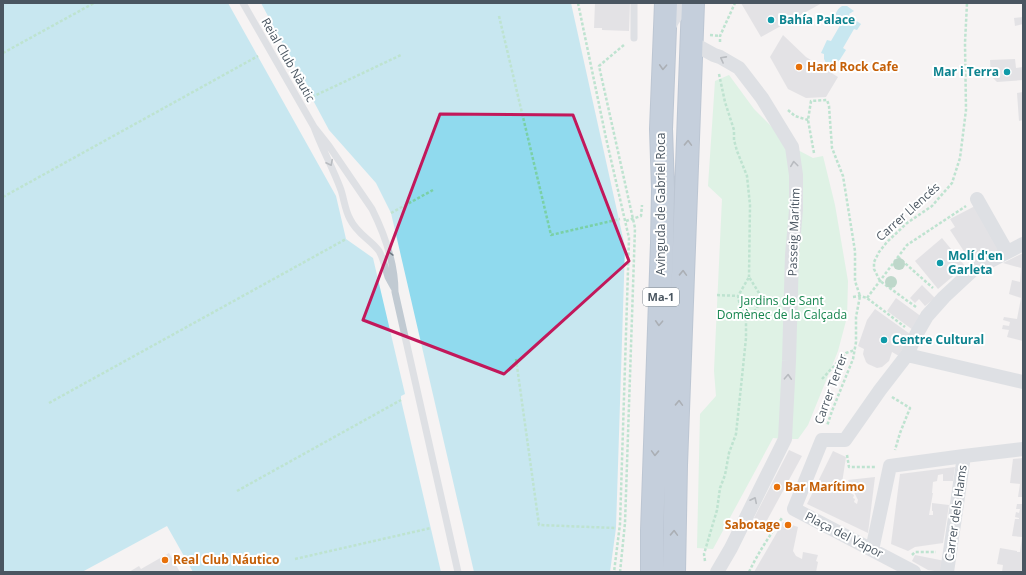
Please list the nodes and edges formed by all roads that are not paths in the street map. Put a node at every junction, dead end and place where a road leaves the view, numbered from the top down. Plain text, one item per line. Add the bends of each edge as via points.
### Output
1 (243, 3) edge
2 (634, 3) edge
3 (666, 3) edge
4 (688, 3) edge
5 (692, 3) edge
6 (665, 28) junction
7 (634, 38) road end
8 (691, 39) junction
9 (314, 127) junction
10 (977, 199) road end
11 (1023, 244) edge
12 (1006, 252) junction
13 (396, 292) junction
14 (907, 355) junction
15 (1023, 382) edge
16 (1023, 448) edge
17 (964, 456) junction
18 (872, 550) junction
19 (712, 569) edge
20 (458, 572) edge
21 (652, 572) edge
22 (674, 572) edge
23 (914, 572) edge
24 (948, 572) edge

1 - 9 lane, Reial Club Nàutic
2 - 7 lane
3 - 6 highway, Avinguda de Gabriel Roca / Ma-1
4 - 6 street via 673,13
5 - 8 highway, Avinguda de Gabriel Roca / Ma-1
6 -> 21 highway, Avinguda de Gabriel Roca / Ma-1 via 661,129 662,244
19 -> 8 street, Passeig Marítim via 731,548 785,439 796,175 792,147 762,98 739,68 694,44
22 -> 8 highway, Avinguda de Gabriel Roca / Ma-1
9 -> 13 lane via 350,218 358,232 380,252
13 -> 9 lane via 389,252 378,221
10 - 12 street
11 - 12 street
12 - 14 street via 973,270 944,297 927,316
13 - 20 lane
14 - 15 street
14 - 18 street, Plaça del Vapor via 845,440 822,440 794,509
16 - 17 street
17 - 18 street, Carrer dels Hams via 890,466
17 - 24 street, Carrer dels Hams
18 - 23 street, Plaça del Vapor

